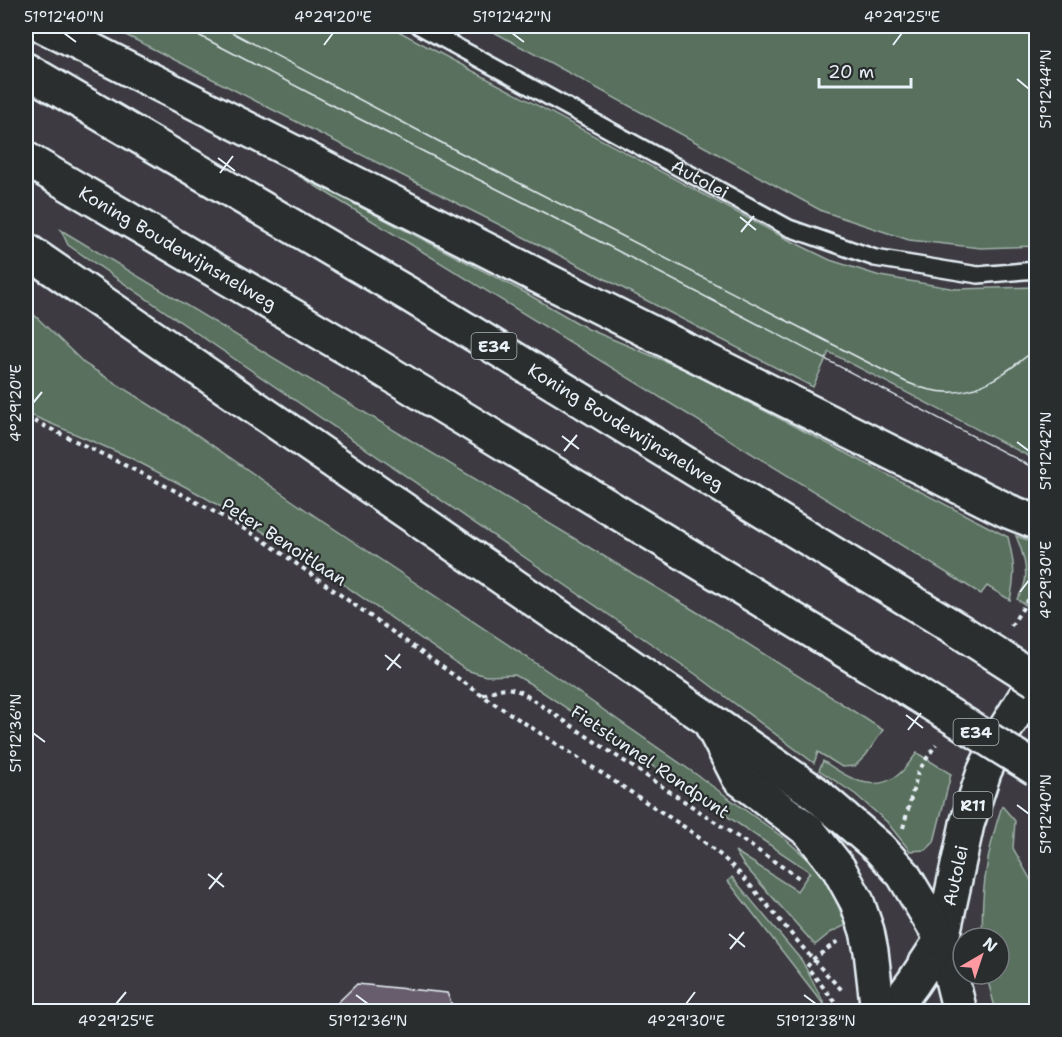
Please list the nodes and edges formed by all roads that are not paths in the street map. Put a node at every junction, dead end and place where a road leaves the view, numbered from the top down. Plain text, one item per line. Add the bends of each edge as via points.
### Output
1 (44, 26) edge
2 (419, 26) edge
3 (26, 70) edge
4 (26, 159) edge
5 (26, 250) edge
6 (1036, 270) edge
7 (1036, 522) edge
8 (1036, 682) edge
9 (709, 719) junction
10 (1036, 769) edge
11 (942, 939) junction
12 (864, 1005) edge
13 (891, 1011) edge
14 (960, 1011) edge

1 - 7 main road via 543,279
2 - 6 lane, Autolei via 789,228 886,260 978,275
3 - 8 main road, Koning Boudewijnsnelweg / E34, bridge via 408,294 958,630
4 - 10 main road, Koning Boudewijnsnelweg / E34, bridge via 364,358
5 - 9 main road
8 - 11 main road, Autolei / R11 via 1001,736 984,772 966,824
9 - 11 main road via 814,792 879,848 903,874
9 - 12 main road via 739,778 809,831 839,869 856,902 871,951
11 - 13 main road, Autolei / R11
11 - 14 main road, Autolei / R11

